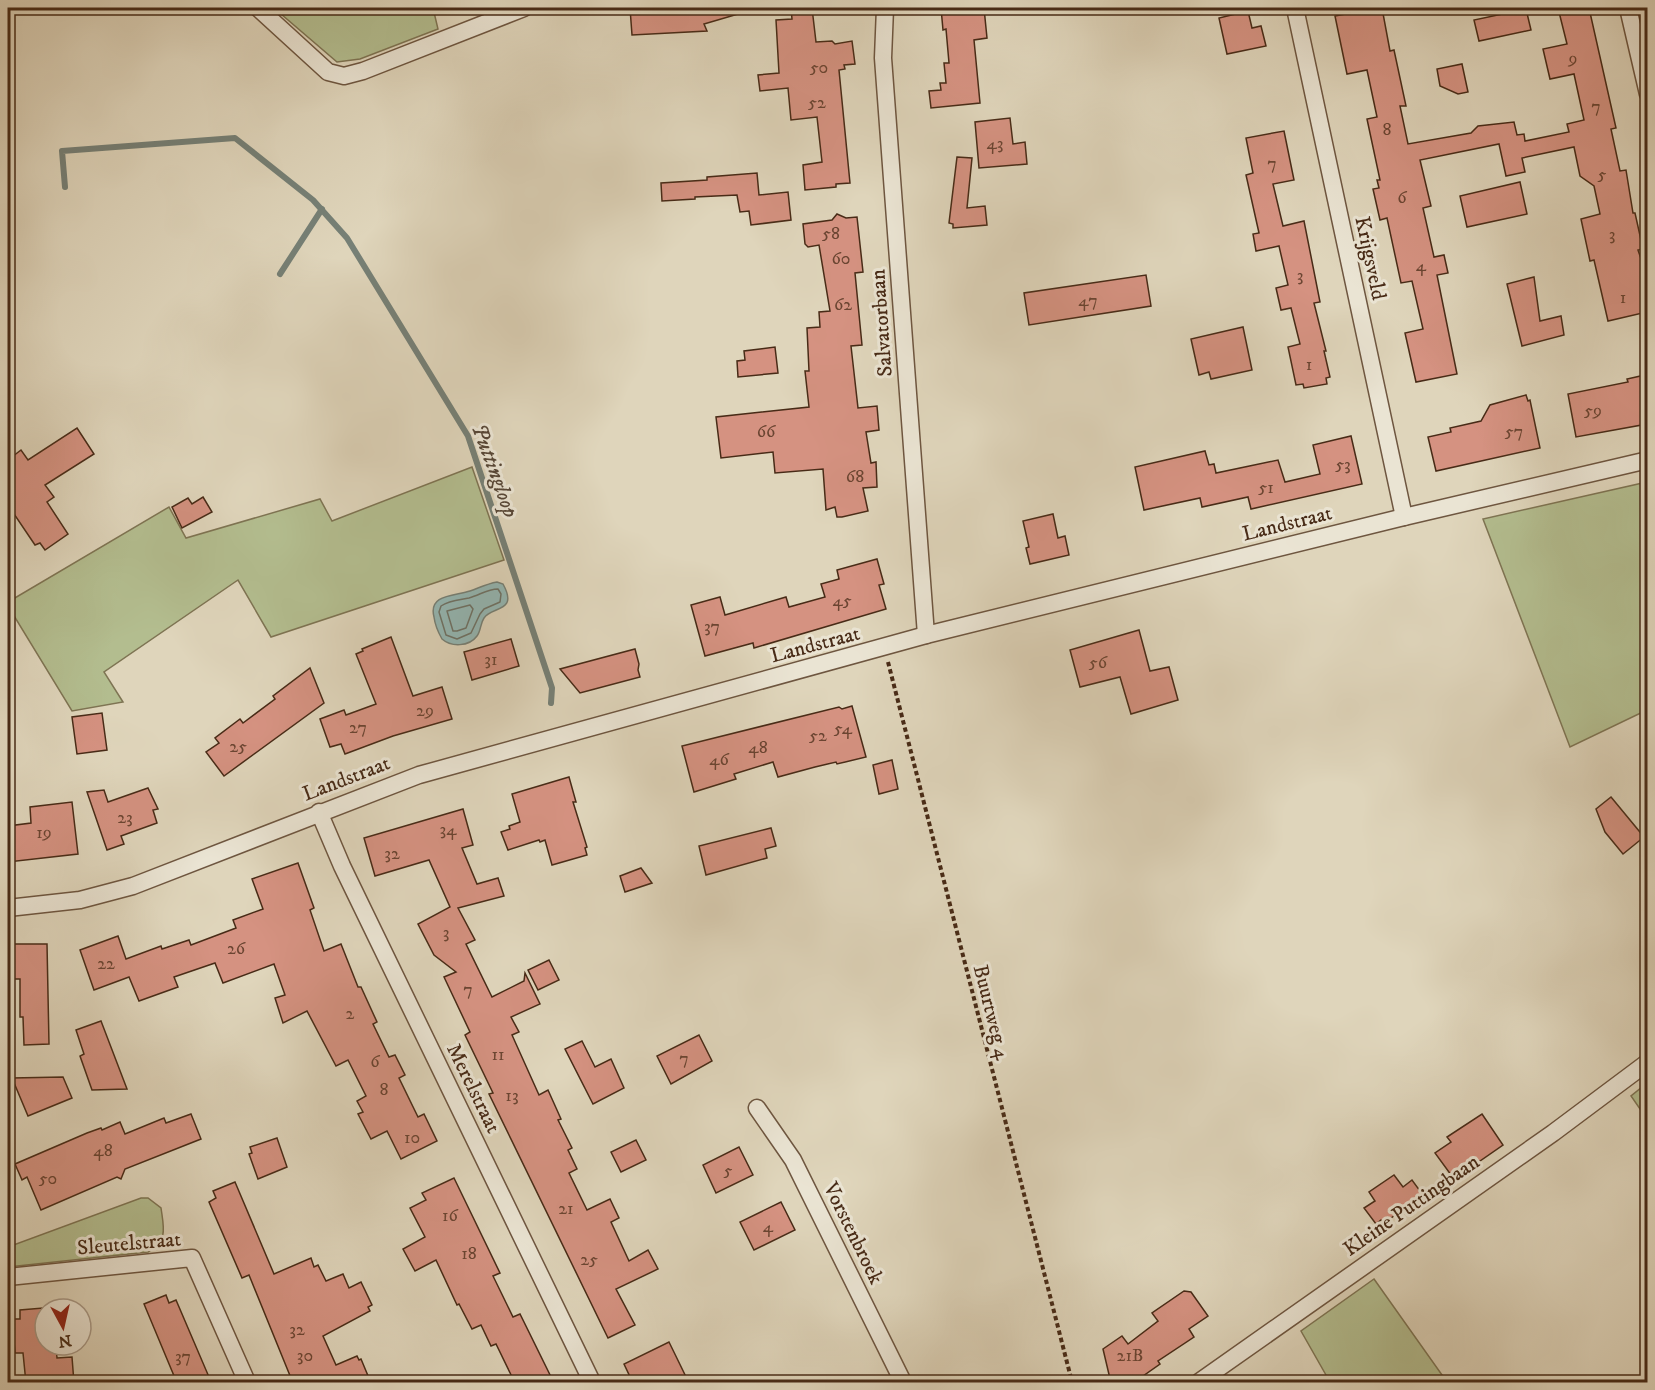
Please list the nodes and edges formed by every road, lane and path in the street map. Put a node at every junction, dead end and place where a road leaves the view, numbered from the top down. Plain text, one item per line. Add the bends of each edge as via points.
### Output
1 (258, 8) edge
2 (524, 8) edge
3 (885, 8) edge
4 (1294, 8) edge
5 (1628, 8) edge
6 (1647, 94) edge
7 (1647, 460) edge
8 (1404, 518) junction
9 (926, 635) junction
10 (885, 648) junction
11 (320, 812) junction
12 (8, 908) edge
13 (1647, 1062) edge
14 (758, 1108) dead end
15 (8, 1277) edge
16 (247, 1383) edge
17 (592, 1383) edge
18 (903, 1383) edge
19 (1072, 1383) edge
20 (1199, 1383) edge

1 - 2 street via 328,72 344,76
3 - 9 street, Salvatorbaan via 883,58
4 - 8 street, Krijgsveld
5 - 6 street
7 - 8 street, Landstraat
8 - 9 street, Landstraat
9 - 10 street, Landstraat
10 - 11 street, Landstraat via 418,775
10 - 19 path, Buurtweg 4
11 - 12 street, Landstraat via 133,886 80,900
11 - 17 street, Merelstraat via 346,876
13 - 20 street, Kleine Puttingbaan
14 - 18 street, Vorstenbroek via 793,1160
15 - 16 street, Sleutelstraat via 192,1258

